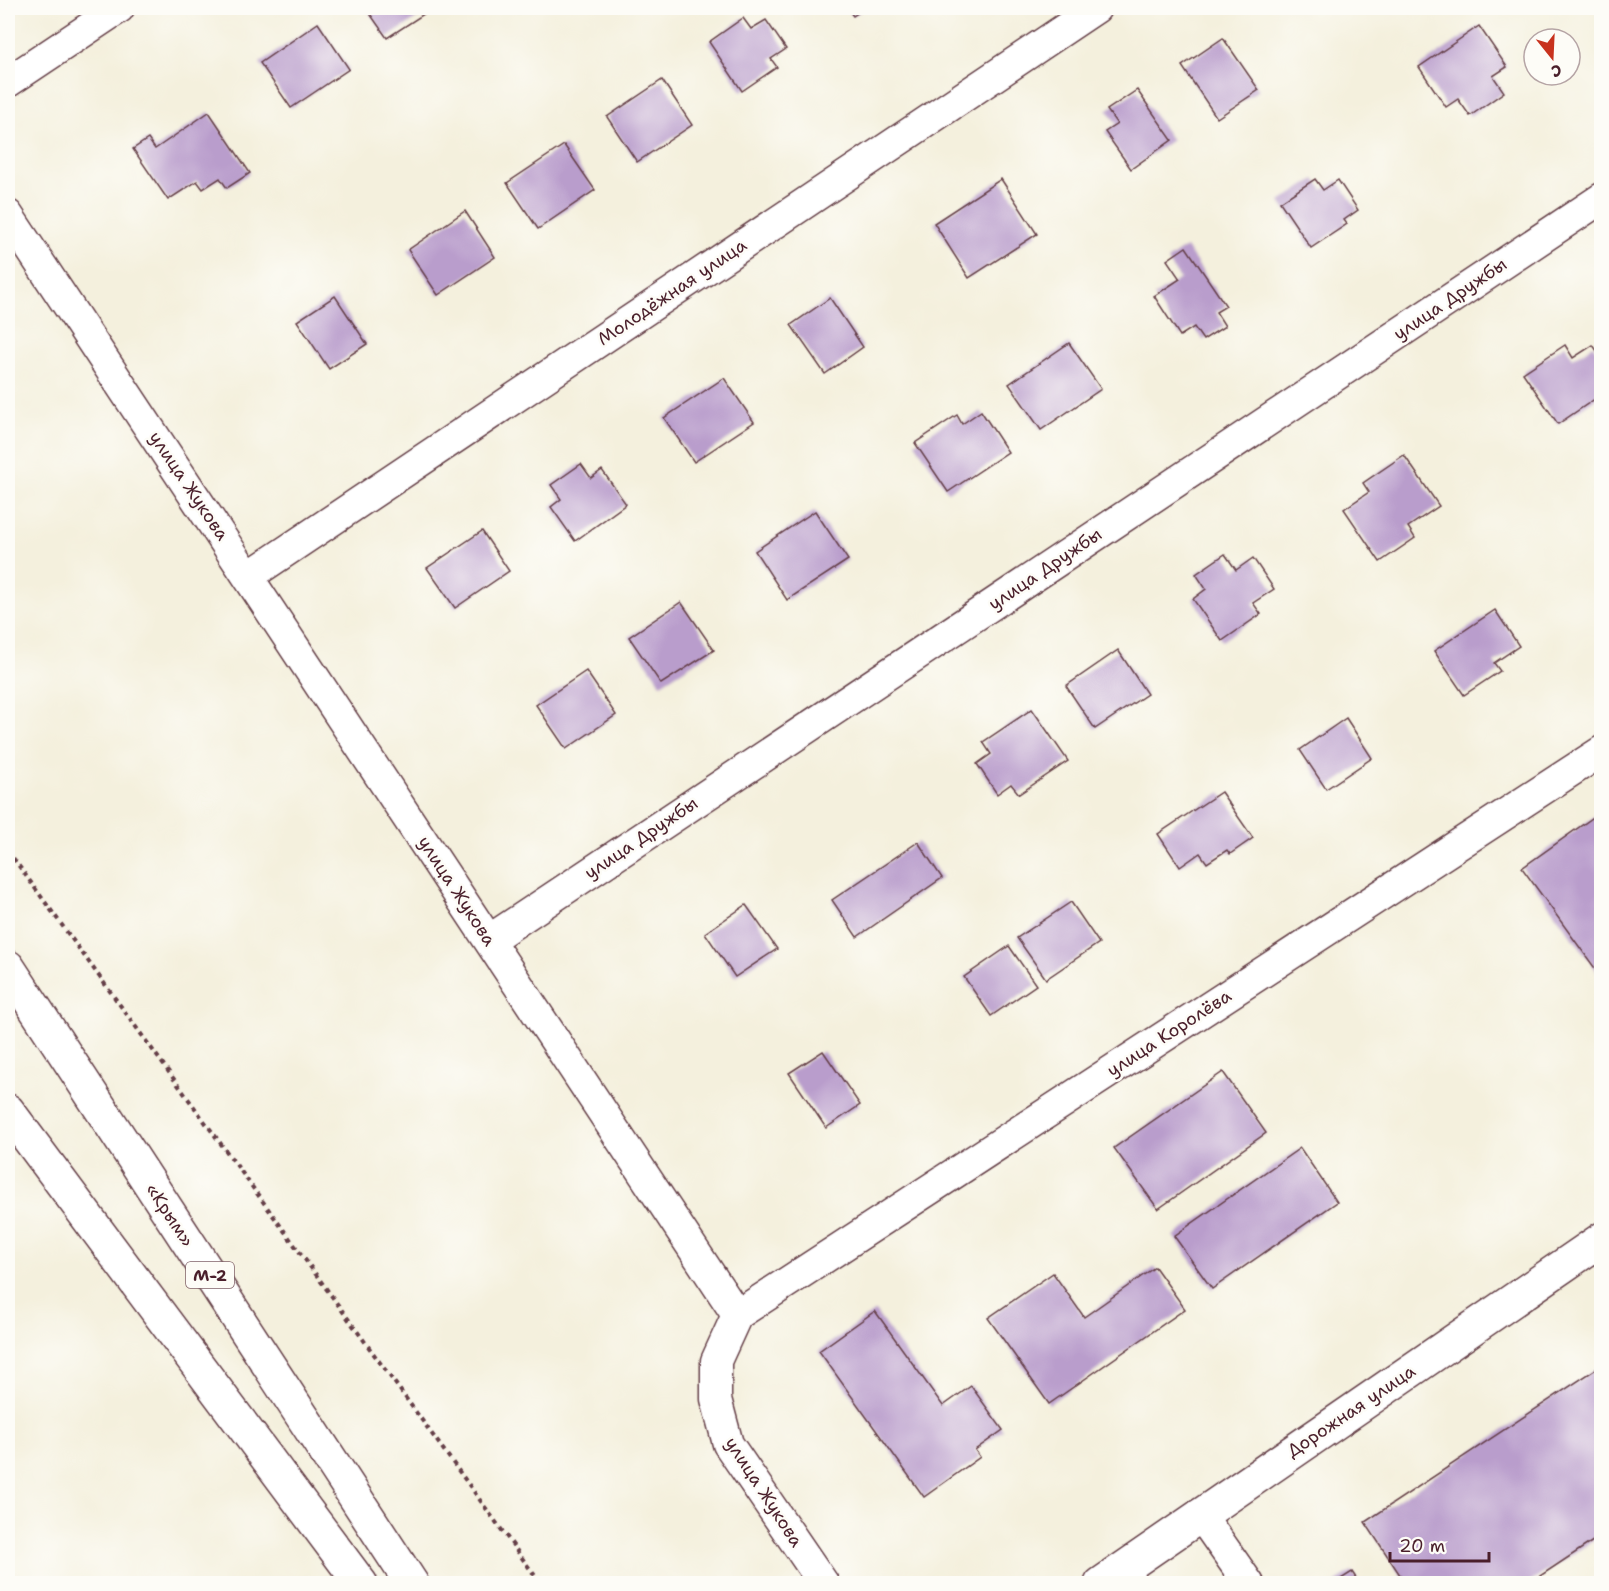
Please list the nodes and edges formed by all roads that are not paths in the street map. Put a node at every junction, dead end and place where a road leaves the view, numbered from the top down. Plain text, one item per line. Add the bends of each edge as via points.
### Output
1 (119, 8) edge
2 (1096, 8) edge
3 (8, 82) edge
4 (1602, 198) edge
5 (8, 215) edge
6 (249, 576) junction
7 (1602, 751) edge
8 (489, 940) junction
9 (8, 967) edge
10 (8, 1111) edge
11 (1602, 1239) edge
12 (737, 1315) junction
13 (1200, 1514) junction
14 (361, 1584) edge
15 (412, 1584) edge
16 (824, 1584) edge
17 (1101, 1584) edge
18 (1249, 1584) edge

1 - 3 street
2 - 6 street, Молодёжная улица
4 - 8 street, улица Дружбы
5 - 6 street, улица Жукова
6 - 8 street, улица Жукова
7 - 12 street, улица Королёва
8 - 12 street, улица Жукова
9 - 15 main road, «Крым» / М-2
10 - 14 main road
11 - 13 main road, Дорожная улица
12 - 16 street, улица Жукова via 716,1361 716,1400 728,1444
13 - 17 main road, Дорожная улица
13 - 18 street

